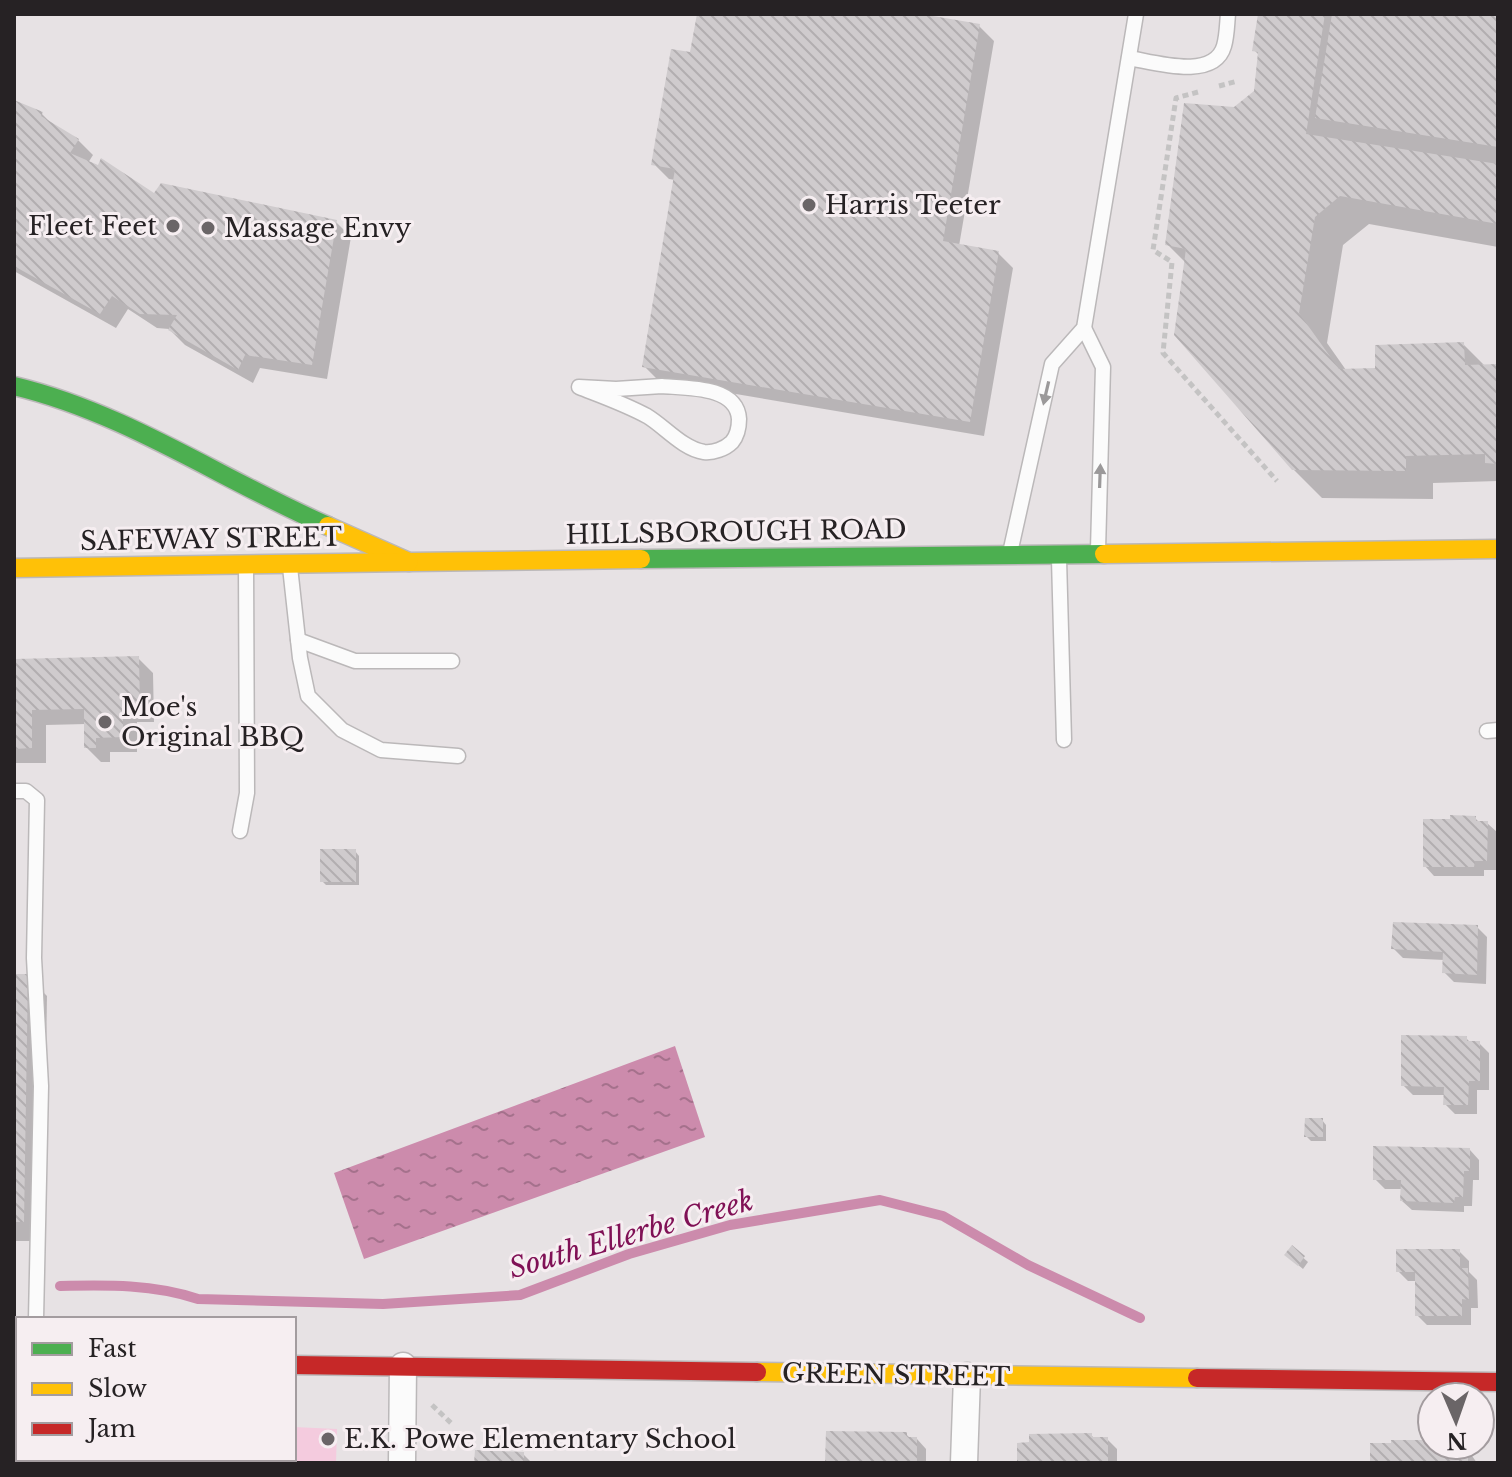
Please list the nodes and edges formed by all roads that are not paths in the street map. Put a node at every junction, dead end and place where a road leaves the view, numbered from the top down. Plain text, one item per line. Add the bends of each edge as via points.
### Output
1 (1136, 14) edge
2 (1228, 14) edge
3 (1129, 58) junction
4 (1084, 328) junction
5 (14, 386) edge
6 (579, 387) joint
7 (1498, 549) edge
8 (1059, 554) junction
9 (1098, 554) junction
10 (1010, 555) junction
11 (409, 562) junction
12 (289, 563) junction
13 (246, 564) junction
14 (14, 568) edge
15 (298, 640) junction
16 (452, 661) dead end
17 (1064, 740) dead end
18 (458, 756) dead end
19 (14, 791) edge
20 (240, 831) dead end
21 (36, 1317) edge
22 (296, 1365) edge
23 (403, 1366) junction
24 (967, 1376) junction
25 (1498, 1382) edge
26 (402, 1463) edge
27 (964, 1463) edge

1 - 3 lane
2 - 3 lane via 1224,50 1211,62 1193,69
3 - 4 lane
9 -> 4 lane via 1103,367
4 -> 10 lane via 1052,364
5 - 11 street, HILLSBOROUGH ROAD via 125,424 271,500
6 - 6 lane via 650,418 701,452 731,443 739,428 730,399 704,389
7 - 9 street, HILLSBOROUGH ROAD
8 - 9 street, HILLSBOROUGH ROAD
8 - 10 street, HILLSBOROUGH ROAD
8 - 17 lane
10 - 11 street, HILLSBOROUGH ROAD
11 - 12 street, SAFEWAY STREET
12 - 13 street, SAFEWAY STREET
12 - 15 lane
13 - 14 street, SAFEWAY STREET
13 - 20 lane via 247,793
15 - 16 lane via 355,661
15 - 18 lane via 308,696 342,730 381,750
19 - 21 lane via 26,791 37,800 34,958 41,1086
22 - 23 street, GREEN STREET
23 - 24 street, GREEN STREET
23 - 26 street
24 - 25 street, GREEN STREET
24 - 27 street

